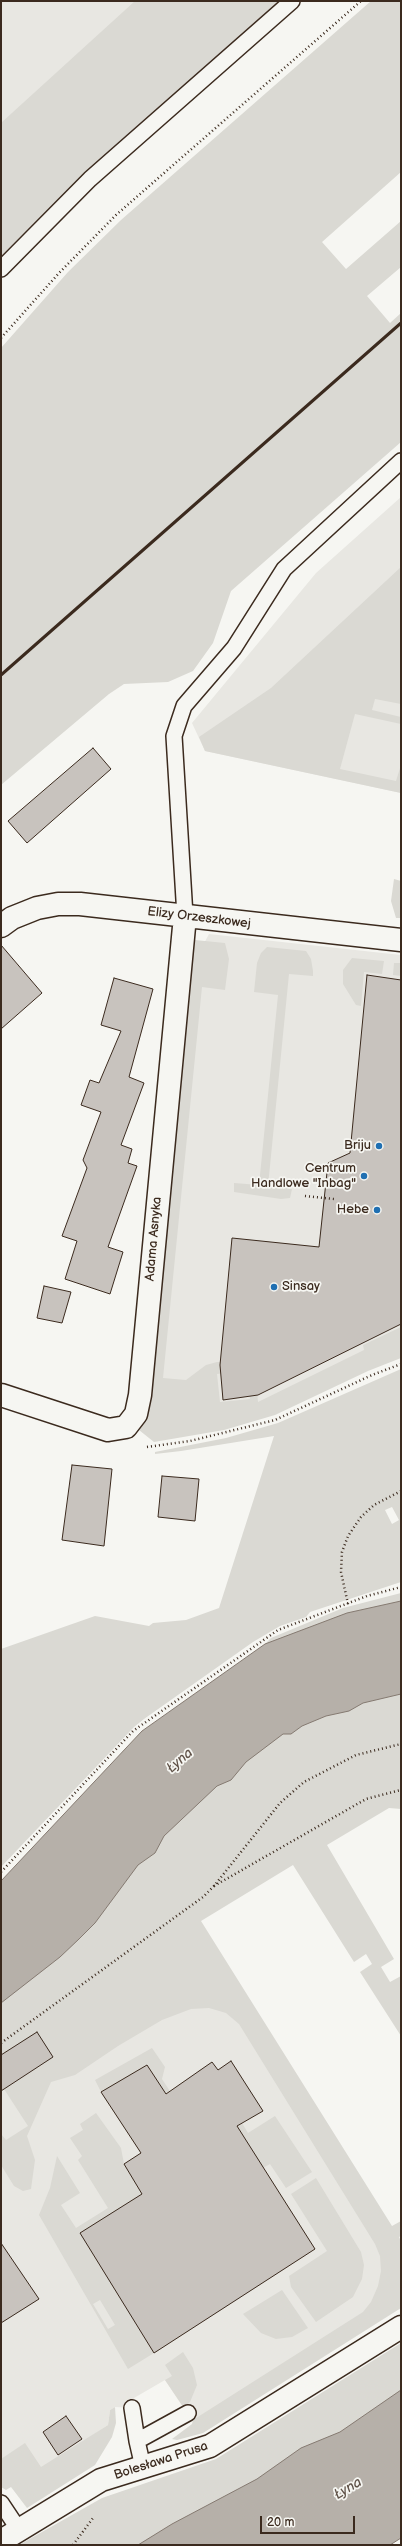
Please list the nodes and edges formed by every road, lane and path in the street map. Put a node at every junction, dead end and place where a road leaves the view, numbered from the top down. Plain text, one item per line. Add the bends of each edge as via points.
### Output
1 (292, 1) edge
2 (361, 1) edge
3 (1, 270) edge
4 (1, 338) edge
5 (401, 461) edge
6 (185, 916) junction
7 (1, 926) edge
8 (401, 940) edge
9 (305, 1196) dead end
10 (334, 1198) dead end
11 (401, 1364) edge
12 (1, 1395) edge
13 (141, 1446) dead end
14 (401, 1491) edge
15 (401, 1588) edge
16 (348, 1604) junction
17 (401, 1744) edge
18 (401, 1790) edge
19 (1, 1872) edge
20 (214, 1886) junction
21 (1, 2043) edge
22 (401, 2326) edge
23 (132, 2408) dead end
24 (188, 2414) dead end
25 (137, 2441) junction
26 (143, 2467) junction
27 (1, 2503) edge
28 (19, 2530) junction
29 (1, 2540) edge

1 - 3 lane via 90,178
2 - 4 path via 116,215 59,273
5 - 6 lane via 284,569 234,648 184,706 174,736
6 - 7 street, Elizy Orzeszkowej via 80,904 58,904 36,908 12,918
6 - 8 street, Elizy Orzeszkowej
6 - 12 street, Adama Asnyka via 140,1395 136,1414 126,1427 108,1430
9 - 10 path
11 - 13 path via 275,1420 190,1441 155,1447
14 - 16 path via 374,1505 361,1517 348,1536 342,1552 341,1572
15 - 16 path
16 - 19 path via 278,1630 133,1731
17 - 20 path via 356,1755 304,1782 280,1803
18 - 20 path via 359,1802
20 - 21 path
22 - 26 street, Bolesława Prusa via 210,2446
23 - 25 lane
24 - 25 lane
25 - 26 lane
26 - 28 street, Bolesława Prusa via 101,2480
27 - 28 lane
28 - 29 street, Bolesława Prusa

